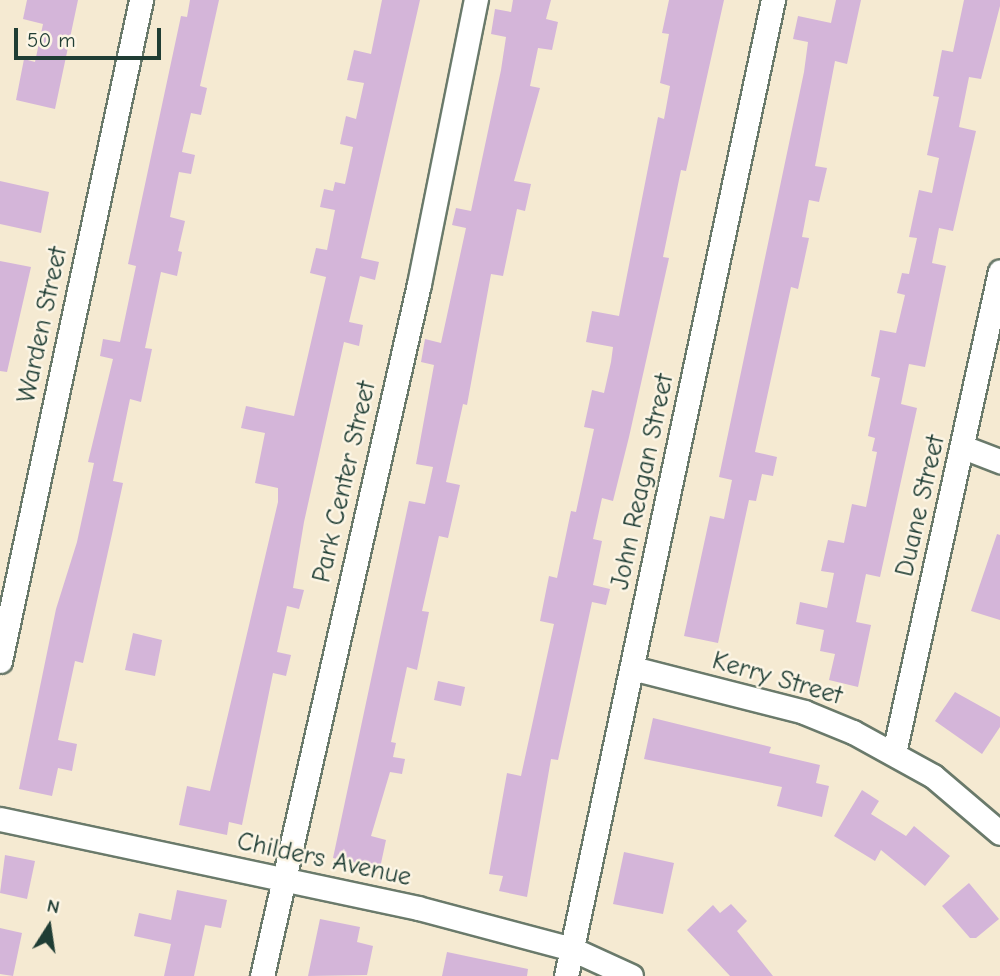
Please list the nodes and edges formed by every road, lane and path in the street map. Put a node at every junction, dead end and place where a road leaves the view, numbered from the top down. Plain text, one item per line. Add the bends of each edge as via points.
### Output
1 (141, 0) edge
2 (476, 0) edge
3 (773, 0) edge
4 (1000, 272) edge
5 (963, 447) junction
6 (1000, 461) edge
7 (0, 661) edge
8 (632, 668) junction
9 (894, 753) junction
10 (0, 819) edge
11 (1000, 833) edge
12 (282, 881) junction
13 (572, 949) junction
14 (262, 976) edge
15 (566, 976) edge
16 (631, 976) edge

1 - 7 street, Warden Street
2 - 12 street, Park Center Street via 419,284
3 - 8 street, John Reagan Street
4 - 5 street, Duane Street
5 - 6 street
5 - 9 street, Duane Street
8 - 9 street, Kerry Street via 804,712
8 - 13 street, John Reagan Street
9 - 11 street, Kerry Street via 933,776
10 - 12 street, Childers Avenue
12 - 13 street, Childers Avenue via 418,908
12 - 14 street, Park Center Street
13 - 15 street, John Reagan Street
13 - 16 street, Childers Avenue

